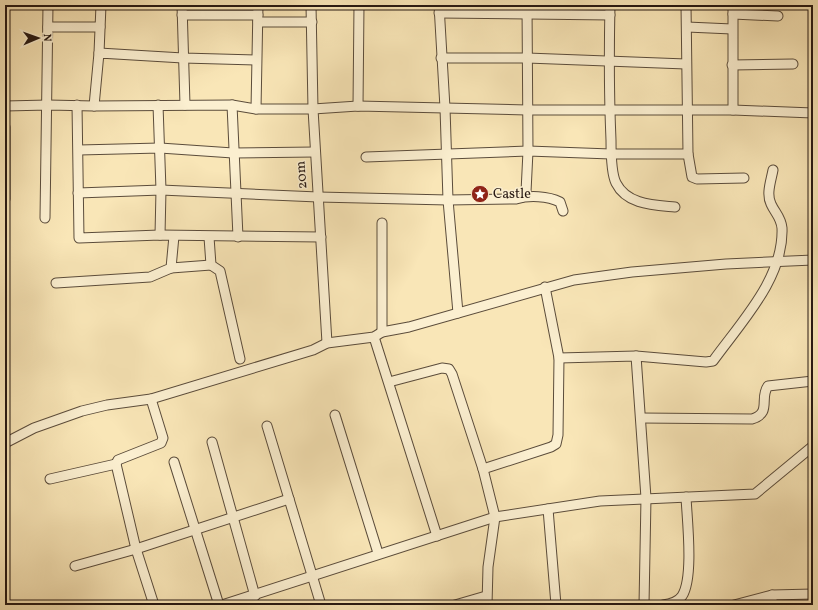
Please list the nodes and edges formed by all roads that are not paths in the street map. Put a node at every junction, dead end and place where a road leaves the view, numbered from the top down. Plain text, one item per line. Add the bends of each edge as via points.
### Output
1 (48, 5) edge
2 (101, 5) edge
3 (182, 5) edge
4 (258, 5) edge
5 (311, 5) edge
6 (359, 5) edge
7 (610, 5) edge
8 (686, 5) edge
9 (439, 9) edge
10 (527, 10) edge
11 (733, 10) edge
12 (182, 15) junction
13 (610, 15) junction
14 (778, 16) dead end
15 (258, 18) junction
16 (312, 22) junction
17 (48, 27) junction
18 (687, 27) junction
19 (100, 28) junction
20 (732, 29) junction
21 (99, 53) junction
22 (183, 58) junction
23 (441, 58) junction
24 (527, 58) junction
25 (256, 60) junction
26 (610, 60) junction
27 (686, 64) junction
28 (793, 64) dead end
29 (732, 65) junction
30 (48, 104) junction
31 (77, 105) junction
32 (158, 105) junction
33 (185, 105) junction
34 (232, 105) junction
35 (5, 106) edge
36 (94, 106) junction
37 (358, 106) junction
38 (445, 108) junction
39 (256, 109) junction
40 (313, 109) junction
41 (527, 110) junction
42 (610, 110) junction
43 (733, 110) junction
44 (686, 111) junction
45 (813, 113) edge
46 (5, 128) edge
47 (160, 148) junction
48 (79, 150) junction
49 (528, 151) junction
50 (315, 152) junction
51 (233, 153) junction
52 (447, 154) junction
53 (611, 154) junction
54 (688, 154) junction
55 (366, 157) dead end
56 (773, 170) dead end
57 (744, 178) dead end
58 (161, 190) junction
59 (78, 193) junction
60 (236, 194) junction
61 (523, 196) junction
62 (318, 197) junction
63 (5, 199) edge
64 (448, 200) junction
65 (675, 207) dead end
66 (563, 211) dead end
67 (45, 218) dead end
68 (382, 223) dead end
69 (160, 235) junction
70 (174, 236) junction
71 (209, 237) junction
72 (238, 237) junction
73 (321, 237) junction
74 (813, 260) edge
75 (777, 262) junction
76 (211, 265) junction
77 (171, 268) junction
78 (56, 283) dead end
79 (545, 287) junction
80 (458, 313) junction
81 (378, 334) junction
82 (327, 344) junction
83 (636, 356) junction
84 (559, 358) junction
85 (240, 359) dead end
86 (813, 381) edge
87 (389, 382) junction
88 (151, 399) junction
89 (335, 415) dead end
90 (640, 418) junction
91 (267, 426) dead end
92 (212, 442) dead end
93 (5, 443) edge
94 (813, 446) edge
95 (174, 462) dead end
96 (116, 464) junction
97 (483, 469) junction
98 (50, 479) dead end
99 (686, 497) junction
100 (646, 498) junction
101 (289, 499) junction
102 (548, 509) junction
103 (234, 517) junction
104 (495, 517) junction
105 (196, 529) junction
106 (437, 536) junction
107 (136, 549) junction
108 (378, 554) junction
109 (75, 566) dead end
110 (312, 576) junction
111 (813, 594) edge
112 (772, 595) junction
113 (255, 596) junction
114 (486, 600) edge
115 (154, 605) edge
116 (221, 605) edge
117 (321, 605) edge
118 (455, 605) edge
119 (556, 605) edge
120 (644, 605) edge
121 (663, 605) edge
122 (734, 605) edge
123 (772, 605) edge

1 - 17 street
2 - 19 street
3 - 12 street
4 - 15 street
5 - 16 street, 20m
6 - 37 street
7 - 13 street
8 - 18 street
9 - 10 street
9 - 23 street
10 - 13 street
10 - 24 street
11 - 14 street
11 - 20 street
12 - 15 street
12 - 22 street
13 - 26 street
15 - 16 street
15 - 25 street
16 - 40 street, 20m
17 - 19 street
17 - 30 street
18 - 20 street
18 - 27 street
19 - 21 street
20 - 29 street
21 - 22 street
21 - 36 street
22 - 25 street
22 - 33 street
23 - 24 street
23 - 38 street
24 - 26 street
24 - 41 street
25 - 39 street
26 - 27 street
26 - 42 street
27 - 44 street
28 - 29 street
29 - 43 street
30 - 31 street
30 - 35 street
30 - 67 street
31 - 36 street
31 - 48 street
32 - 33 street
32 - 36 street
32 - 47 street
33 - 34 street
34 - 39 street
34 - 51 street
37 - 38 street
37 - 40 street
38 - 41 street
38 - 52 street
39 - 40 street
40 - 50 street, 20m
41 - 42 street
41 - 49 street
42 - 44 street
42 - 53 street
43 - 44 street
43 - 45 street
44 - 54 street
46 - 63 street
47 - 48 street
47 - 51 street
47 - 58 street
48 - 59 street
49 - 52 street
49 - 53 street
49 - 61 street via 526,192
50 - 51 street
50 - 62 street, 20m
51 - 60 street
52 - 55 street
52 - 64 street
53 - 54 street
53 - 65 street via 615,182 625,193 644,204
54 - 57 street via 692,177
56 - 75 street via 769,195 782,226 782,244
58 - 59 street
58 - 60 street
58 - 69 street
59 - 69 street via 79,238
60 - 62 street
60 - 72 street
61 - 64 street via 516,199
61 - 66 street via 552,199 560,202
62 - 64 street
62 - 73 street, 20m
64 - 80 street
68 - 81 street
69 - 70 street
70 - 71 street
70 - 77 street
71 - 72 street
71 - 76 street
72 - 73 street
73 - 82 street, 20m
74 - 75 street
75 - 79 street via 632,272
75 - 83 street via 770,281 713,361
76 - 77 street
76 - 85 street via 220,271
77 - 78 street via 150,277
79 - 80 street
79 - 84 street
80 - 81 street
81 - 82 street
81 - 87 street
82 - 88 street
83 - 84 street
83 - 90 street
84 - 97 street via 556,444 551,448
86 - 90 street via 768,386 765,390 763,412 759,417 752,419
87 - 97 street via 442,368 449,369
87 - 106 street
88 - 93 street via 107,405 82,412 34,428
88 - 96 street via 162,438 161,443 118,460
89 - 108 street
90 - 100 street
91 - 101 street
92 - 103 street
94 - 99 street via 755,494
95 - 105 street
96 - 98 street
96 - 107 street
97 - 104 street
99 - 100 street
99 - 121 street via 689,564 686,584 683,595 678,600
100 - 102 street via 600,501
100 - 120 street
101 - 103 street
101 - 110 street
102 - 104 street
102 - 119 street
103 - 105 street
103 - 113 street
104 - 106 street
104 - 114 street
105 - 107 street
105 - 116 street
106 - 108 street
107 - 109 street
107 - 115 street
108 - 110 street
110 - 113 street
110 - 117 street
111 - 112 street
112 - 122 street
112 - 123 street
113 - 116 street
114 - 118 street

